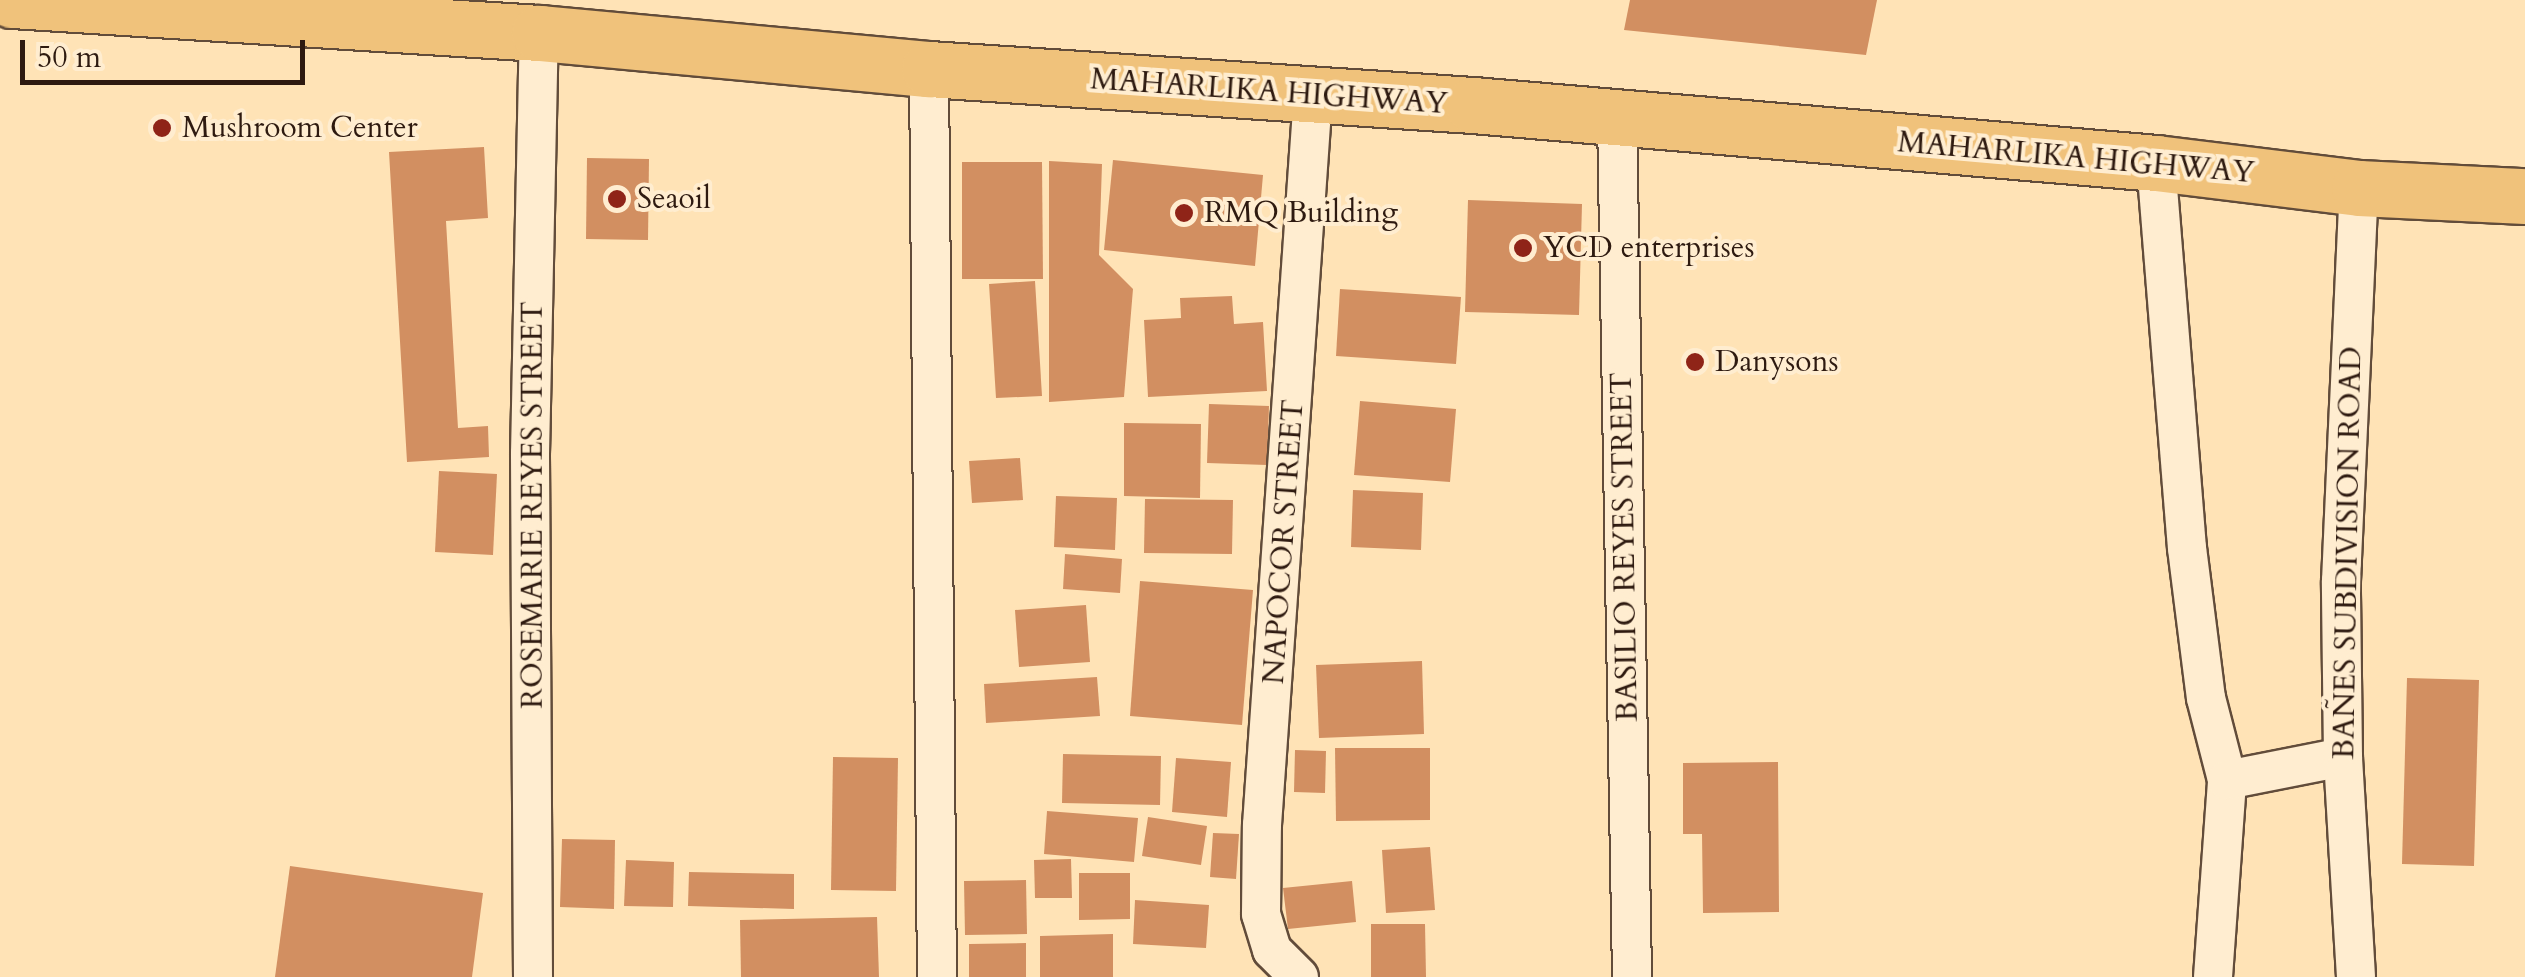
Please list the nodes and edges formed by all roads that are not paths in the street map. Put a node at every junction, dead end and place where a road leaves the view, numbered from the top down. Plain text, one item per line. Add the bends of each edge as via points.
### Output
1 (12, 0) edge
2 (538, 33) junction
3 (929, 70) junction
4 (1313, 95) junction
5 (1617, 118) junction
6 (2156, 163) junction
7 (2359, 188) junction
8 (2525, 196) edge
9 (2342, 757) junction
10 (2227, 780) junction
11 (533, 977) edge
12 (937, 977) edge
13 (1299, 977) edge
14 (1632, 977) edge
15 (2213, 977) edge
16 (2356, 977) edge

1 - 2 highway, MAHARLIKA HIGHWAY
2 - 3 highway, MAHARLIKA HIGHWAY
2 - 11 street, ROSEMARIE REYES STREET via 530,454
3 - 4 highway, MAHARLIKA HIGHWAY
3 - 12 street
4 - 5 highway, MAHARLIKA HIGHWAY
4 - 13 street, NAPOCOR STREET via 1262,825 1261,914 1272,950
5 - 6 highway, MAHARLIKA HIGHWAY
5 - 14 street, BASILIO REYES STREET
6 - 7 highway, MAHARLIKA HIGHWAY
6 - 10 street via 2187,548 2206,698
7 - 8 highway, MAHARLIKA HIGHWAY
7 - 9 street, BAÑES SUBDIVISION ROAD via 2341,581
9 - 10 street
9 - 16 street, BAÑES SUBDIVISION ROAD
10 - 15 street

